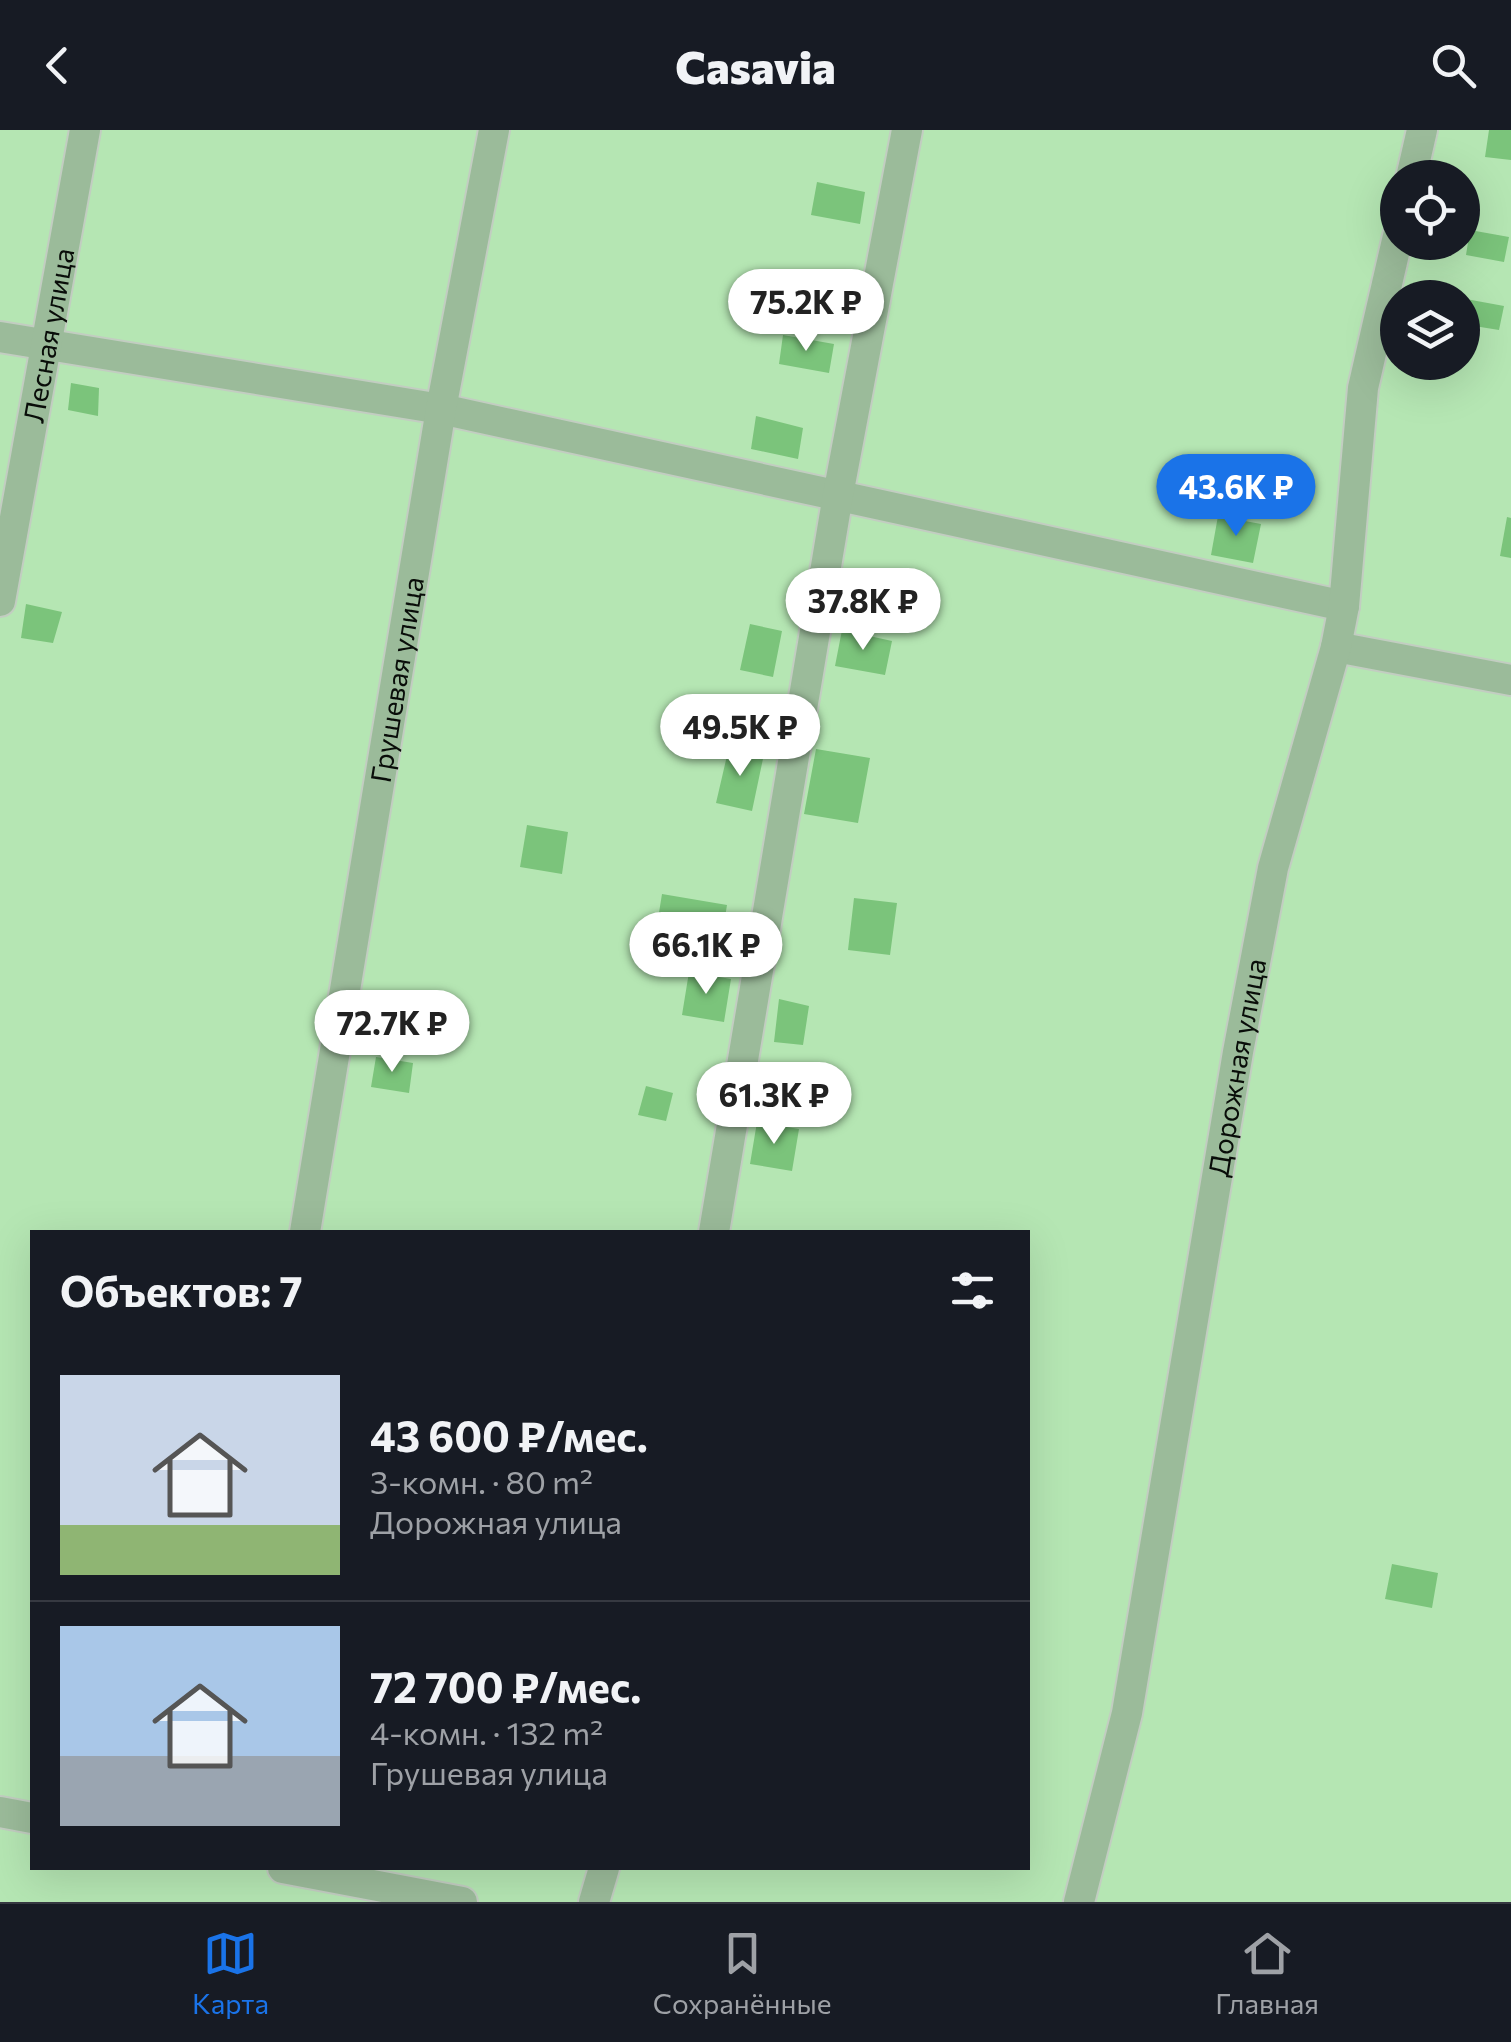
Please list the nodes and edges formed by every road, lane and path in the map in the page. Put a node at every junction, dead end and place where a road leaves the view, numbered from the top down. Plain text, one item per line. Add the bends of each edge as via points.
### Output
1 (86, 130) edge
2 (494, 130) edge
3 (907, 130) edge
4 (1422, 130) edge
5 (1415, 160) edge
6 (1392, 260) edge
7 (0, 337) edge
8 (46, 346) junction
9 (441, 409) junction
10 (838, 496) junction
11 (0, 601) edge
12 (1344, 606) junction
13 (1336, 647) junction
14 (1511, 680) edge
15 (305, 1230) edge
16 (714, 1230) edge
17 (0, 1812) edge
18 (30, 1818) edge
19 (293, 1870) edge
20 (603, 1870) edge
21 (462, 1902) edge
22 (594, 1902) edge
23 (1079, 1902) edge

1 - 8 street, Лесная улица
2 - 9 street, Грушевая улица
3 - 10 street
4 - 5 street
6 - 12 street, Дорожная улица via 1363,388
7 - 8 street
8 - 9 street
8 - 11 street, Лесная улица
9 - 10 street
9 - 15 street, Грушевая улица
10 - 12 street
10 - 16 street
12 - 13 street, Дорожная улица
13 - 14 street
13 - 23 street, Дорожная улица via 1273,868 1127,1713
17 - 18 street
19 - 21 street
20 - 22 street

